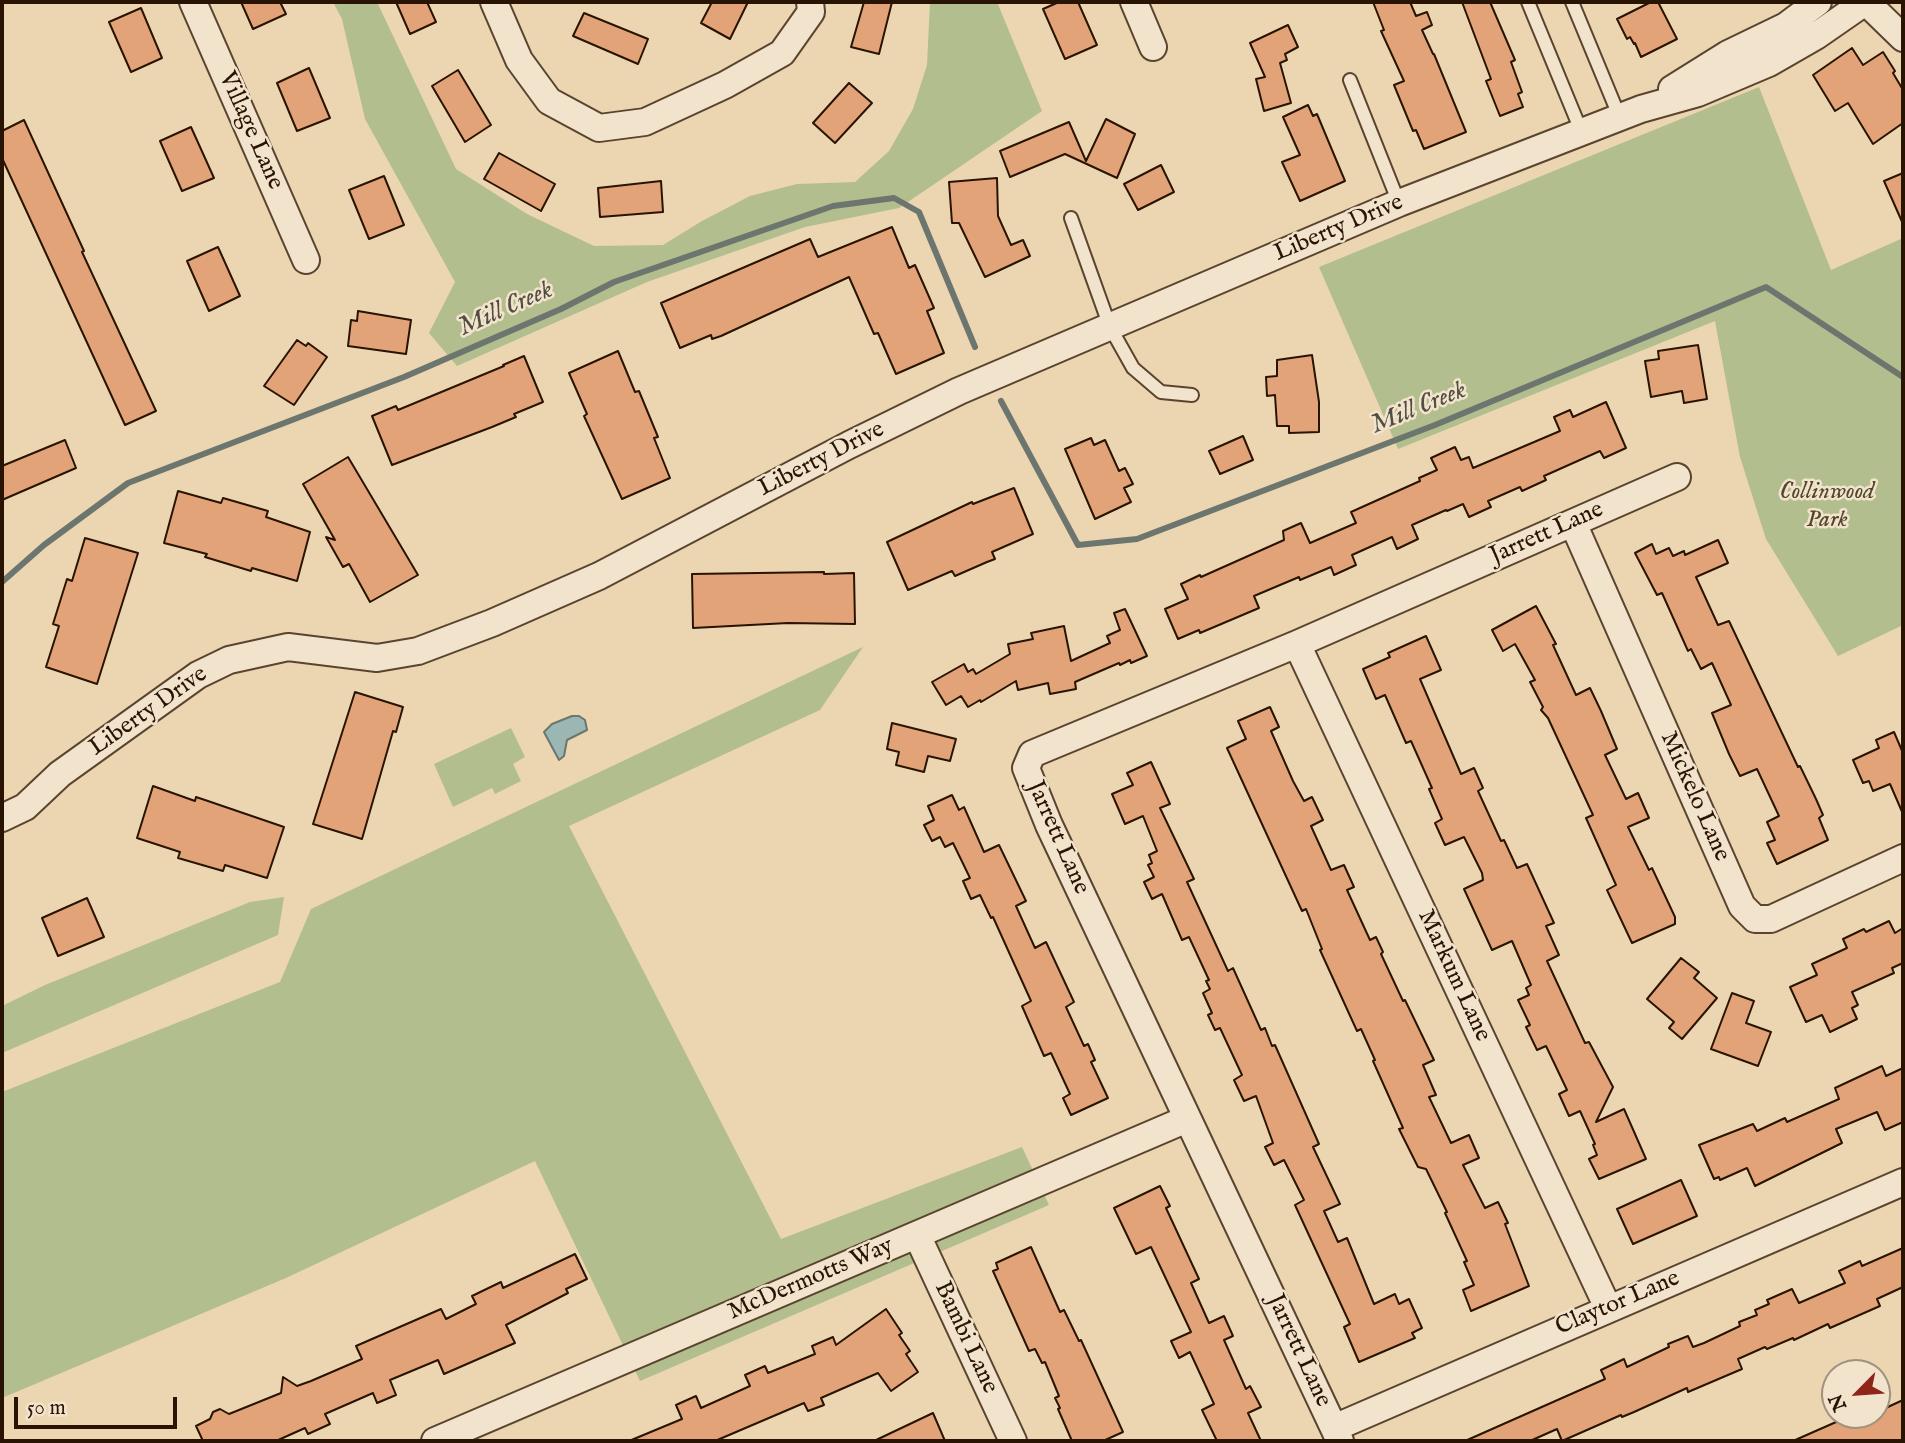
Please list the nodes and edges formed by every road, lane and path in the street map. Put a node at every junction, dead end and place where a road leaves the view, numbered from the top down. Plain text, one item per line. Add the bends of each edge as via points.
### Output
1 (193, 2) edge
2 (495, 2) edge
3 (810, 2) edge
4 (1134, 2) edge
5 (1528, 2) edge
6 (1572, 2) edge
7 (1818, 2) edge
8 (1866, 2) edge
9 (1903, 38) edge
10 (1153, 47) dead end
11 (1350, 80) dead end
12 (1630, 113) junction
13 (1582, 132) junction
14 (1399, 203) junction
15 (1071, 218) dead end
16 (306, 260) dead end
17 (1110, 327) junction
18 (1192, 395) dead end
19 (1677, 477) dead end
20 (1573, 523) junction
21 (1297, 644) junction
22 (13, 813) edge
23 (1903, 858) edge
24 (1187, 1119) junction
25 (1903, 1182) edge
26 (917, 1235) junction
27 (1608, 1308) junction
28 (1337, 1435) edge
29 (435, 1441) edge
30 (1013, 1441) edge

1 - 16 street, Village Lane
2 - 3 street via 519,60 549,101 599,128 646,121 782,53 811,12
4 - 10 street
5 - 13 lane
6 - 12 lane
7 - 12 street, Liberty Drive via 1786,26 1728,54
8 - 9 street
8 - 12 street, Liberty Drive via 1769,63 1698,93
11 - 14 lane
12 - 13 street, Liberty Drive
13 - 14 street, Liberty Drive
14 - 17 street, Liberty Drive
15 - 17 lane
17 - 18 lane via 1133,368 1161,392
17 - 22 street, Liberty Drive via 959,391 599,576 418,651 377,657 288,647 229,660 198,675
19 - 20 street, Jarrett Lane
20 - 21 street, Jarrett Lane
20 - 23 street, Mickelo Lane via 1742,906 1755,919 1771,919
21 - 24 street, Jarrett Lane via 1032,754 1026,768
21 - 27 street, Markum Lane
24 - 26 street, McDermotts Way
24 - 28 street, Jarrett Lane
25 - 27 street, Claytor Lane
26 - 29 street, McDermotts Way
26 - 30 street, Bambi Lane
27 - 28 street, Claytor Lane

